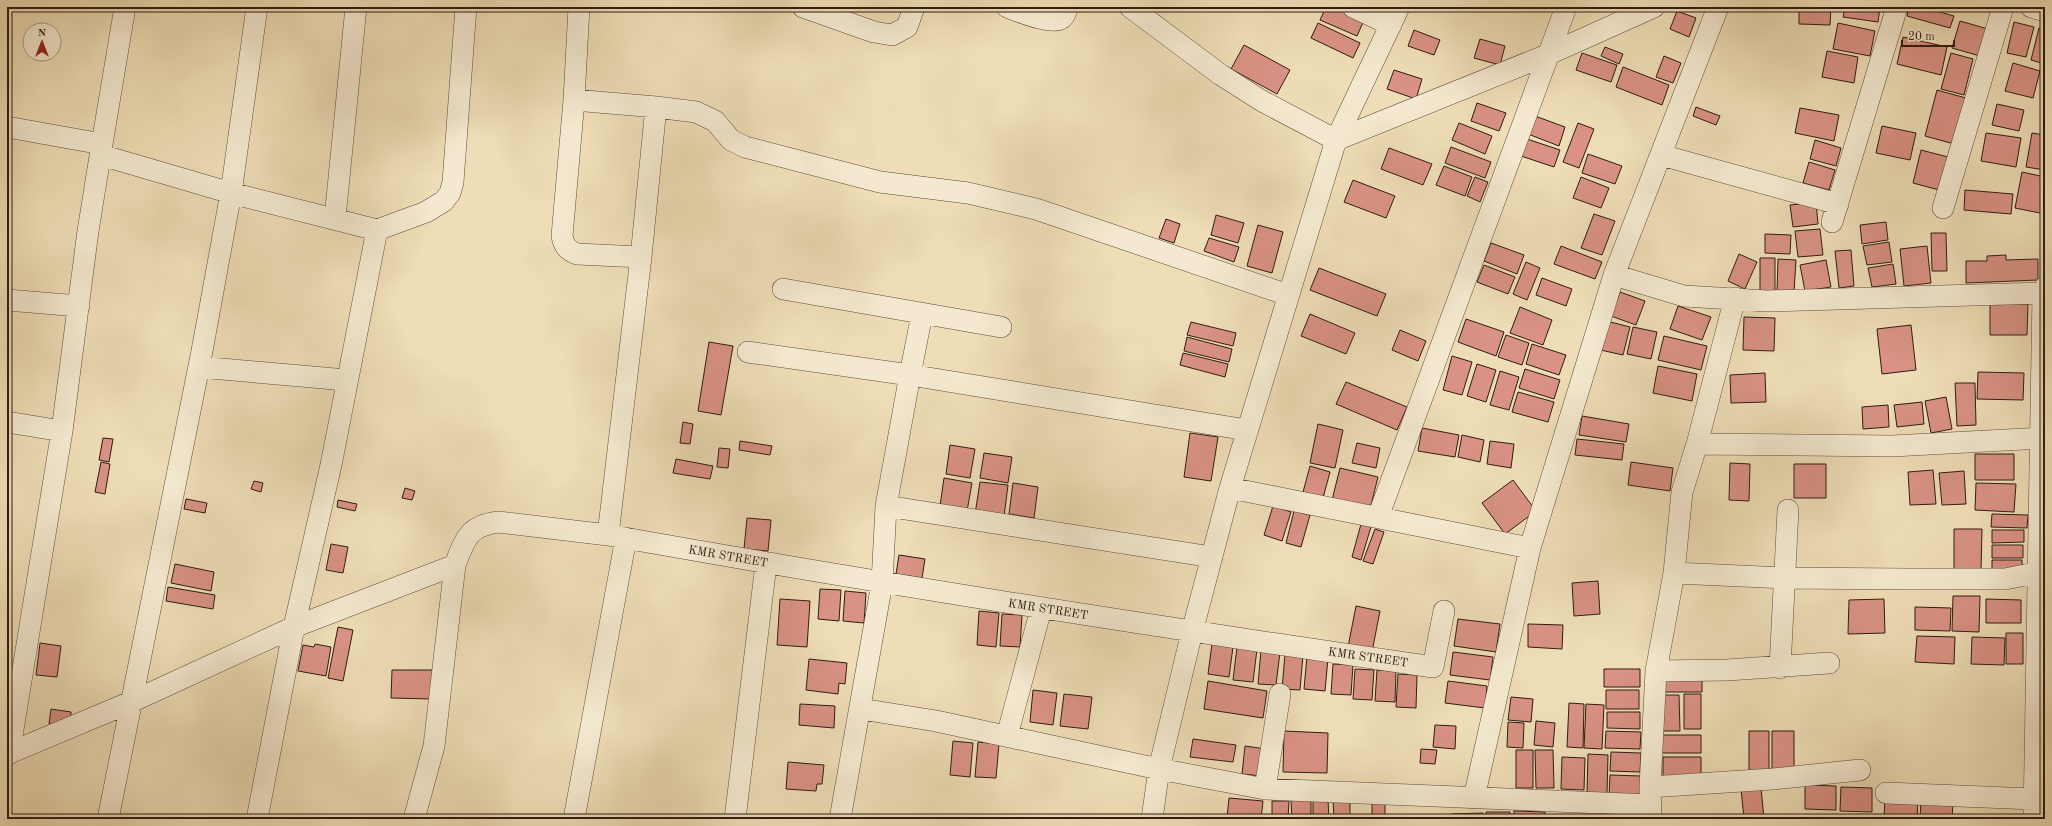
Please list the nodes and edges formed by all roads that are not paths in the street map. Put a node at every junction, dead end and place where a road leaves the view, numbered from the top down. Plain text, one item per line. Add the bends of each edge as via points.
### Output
1 (125, 7) edge
2 (258, 7) edge
3 (356, 7) edge
4 (466, 7) edge
5 (579, 7) edge
6 (803, 7) edge
7 (914, 7) edge
8 (1007, 7) edge
9 (1068, 7) edge
10 (1130, 7) edge
11 (1353, 7) edge
12 (1566, 7) edge
13 (1654, 7) edge
14 (1718, 7) edge
15 (1897, 7) edge
16 (2003, 7) edge
17 (2031, 7) edge
18 (2045, 11) edge
19 (1395, 16) edge
20 (1547, 55) junction
21 (574, 100) junction
22 (656, 107) junction
23 (7, 127) edge
24 (1336, 140) junction
25 (102, 149) junction
26 (1661, 155) junction
27 (231, 193) junction
28 (1943, 208) dead end
29 (335, 218) junction
30 (377, 230) junction
31 (641, 258) junction
32 (1614, 274) junction
33 (783, 289) dead end
34 (2044, 291) edge
35 (1288, 295) junction
36 (1735, 298) junction
37 (7, 300) edge
38 (79, 306) junction
39 (922, 314) junction
40 (1000, 327) dead end
41 (748, 352) dead end
42 (199, 367) junction
43 (910, 375) junction
44 (347, 382) junction
45 (7, 422) edge
46 (1247, 430) junction
47 (62, 431) junction
48 (2043, 438) edge
49 (1697, 444) junction
50 (1230, 488) junction
51 (886, 506) junction
52 (1788, 510) dead end
53 (1378, 517) junction
54 (617, 537) junction
55 (1530, 548) junction
56 (1212, 557) junction
57 (766, 564) junction
58 (455, 565) junction
59 (2042, 572) edge
60 (1674, 573) junction
61 (1784, 578) junction
62 (882, 583) junction
63 (1041, 609) junction
64 (1444, 611) dead end
65 (294, 627) junction
66 (1192, 632) junction
67 (1829, 663) dead end
68 (1780, 668) junction
69 (1656, 671) junction
70 (1280, 694) dead end
71 (131, 702) junction
72 (861, 709) junction
73 (1007, 736) junction
74 (8, 754) edge
75 (1159, 769) junction
76 (1860, 770) dead end
77 (1265, 789) junction
78 (1886, 793) dead end
79 (1474, 798) junction
80 (1651, 804) edge
81 (2034, 809) edge
82 (108, 819) edge
83 (257, 819) edge
84 (414, 819) edge
85 (574, 819) edge
86 (735, 819) edge
87 (840, 819) edge
88 (1152, 819) edge

1 - 25 street
2 - 27 street
3 - 29 street
4 - 30 street via 450,193 444,201 426,212
5 - 21 street
6 - 7 street via 874,32 892,35 907,27
8 - 9 street via 1046,20 1064,17
10 - 24 street via 1221,75 1262,101
11 - 19 street
12 - 20 street
13 - 20 street
14 - 26 street
15 - 26 street via 1835,213
16 - 28 street
17 - 18 street
19 - 24 street
20 - 24 street
20 - 53 street
21 - 22 street
21 - 31 street via 563,243 568,250 577,254
22 - 31 street
22 - 35 street via 696,112 715,121 731,140 745,147 880,182 968,193 1036,209
23 - 25 street
24 - 35 street
25 - 27 street
25 - 38 street
26 - 32 street
27 - 29 street
27 - 42 street
29 - 30 street
30 - 44 street
31 - 54 street
32 - 36 street via 1684,296
32 - 55 street
33 - 39 street
34 - 36 street via 1767,301
34 - 48 street
35 - 46 street
36 - 49 street
37 - 38 street
38 - 47 street
39 - 40 street
39 - 43 street
41 - 43 street
42 - 44 street
42 - 71 street
43 - 46 street
43 - 51 street
44 - 65 street
45 - 47 street
46 - 50 street
47 - 74 street
48 - 49 street via 1892,446
48 - 59 street
49 - 60 street via 1682,492
50 - 53 street
50 - 56 street
51 - 56 street
51 - 62 street
52 - 61 street
53 - 55 street
54 - 57 street, KMR STREET
54 - 58 street, KMR STREET via 498,522 484,524 472,531 463,544
54 - 85 street
55 - 79 street
56 - 66 street
57 - 62 street, KMR STREET
57 - 86 street
58 - 65 street
58 - 84 street, KMR STREET via 434,746
59 - 61 street via 2005,579
59 - 81 street
60 - 61 street
60 - 69 street
61 - 68 street
62 - 63 street, KMR STREET
62 - 72 street
63 - 66 street, KMR STREET
63 - 73 street
64 - 66 street, KMR STREET via 1433,667
65 - 71 street
65 - 83 street
66 - 75 street
67 - 68 street
68 - 69 street
69 - 80 street
70 - 77 street
71 - 74 street
71 - 82 street
72 - 73 street
72 - 87 street
73 - 75 street
75 - 77 street
75 - 88 street
76 - 80 street via 1772,779
77 - 79 street
78 - 81 street
79 - 80 street

